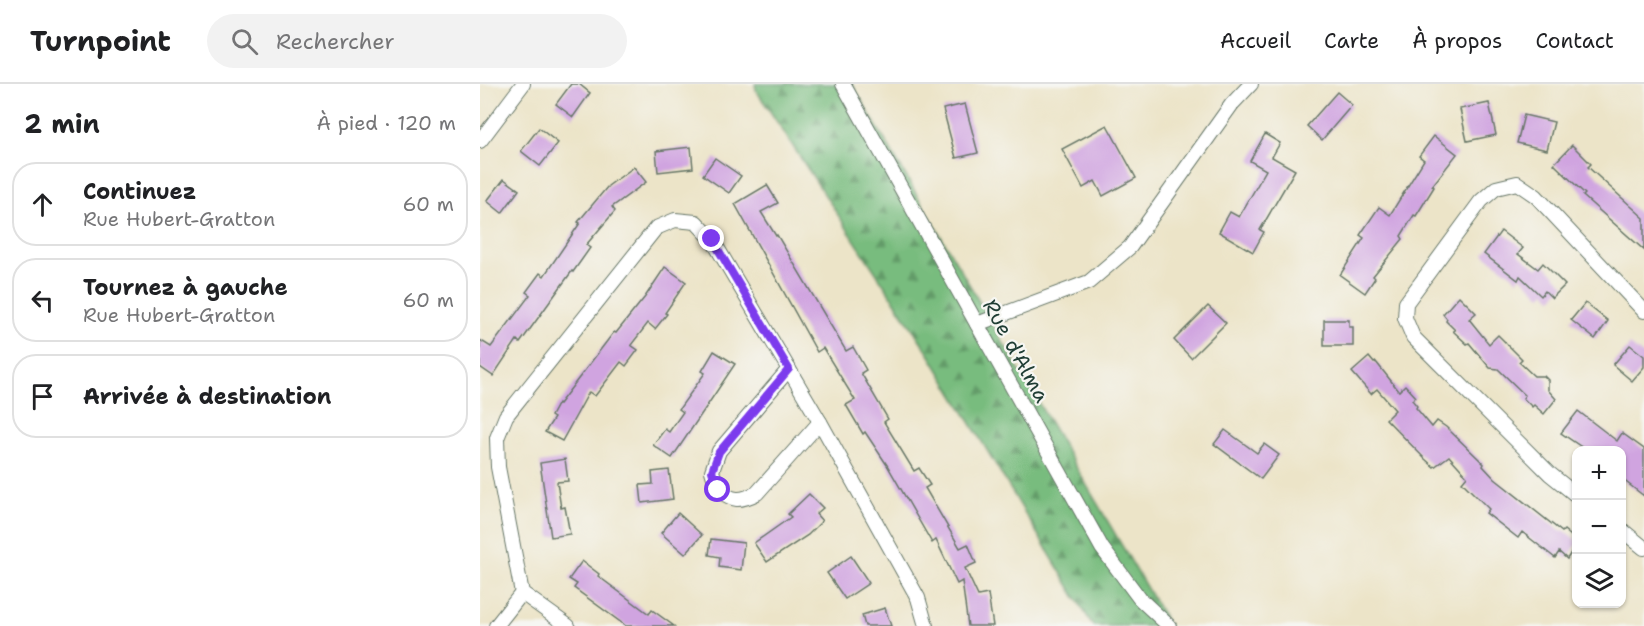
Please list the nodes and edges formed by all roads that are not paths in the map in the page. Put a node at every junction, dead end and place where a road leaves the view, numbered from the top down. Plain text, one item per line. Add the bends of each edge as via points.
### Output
1 (523, 84) edge
2 (843, 84) edge
3 (1251, 84) edge
4 (480, 141) edge
5 (1644, 310) edge
6 (977, 324) junction
7 (789, 369) junction
8 (820, 422) junction
9 (1572, 492) edge
10 (1626, 533) edge
11 (1644, 548) edge
12 (522, 593) junction
13 (496, 626) edge
14 (568, 626) edge
15 (926, 626) edge
16 (1169, 626) edge

1 - 4 street
2 - 6 street, Rue d'Alma
3 - 6 street via 1232,104 1130,247 1089,282
5 - 9 street via 1536,196 1517,183 1496,188 1481,201 1406,303 1405,318 1413,337
6 - 16 street, Rue d'Alma via 1102,548 1140,598
7 - 8 street
7 - 8 street via 719,452 712,471 718,490 730,499 744,500 757,493
7 - 12 street via 712,239 696,222 675,220 656,228 506,416 497,438 498,467
8 - 15 street via 918,598
10 - 11 street
12 - 13 street
12 - 14 street

